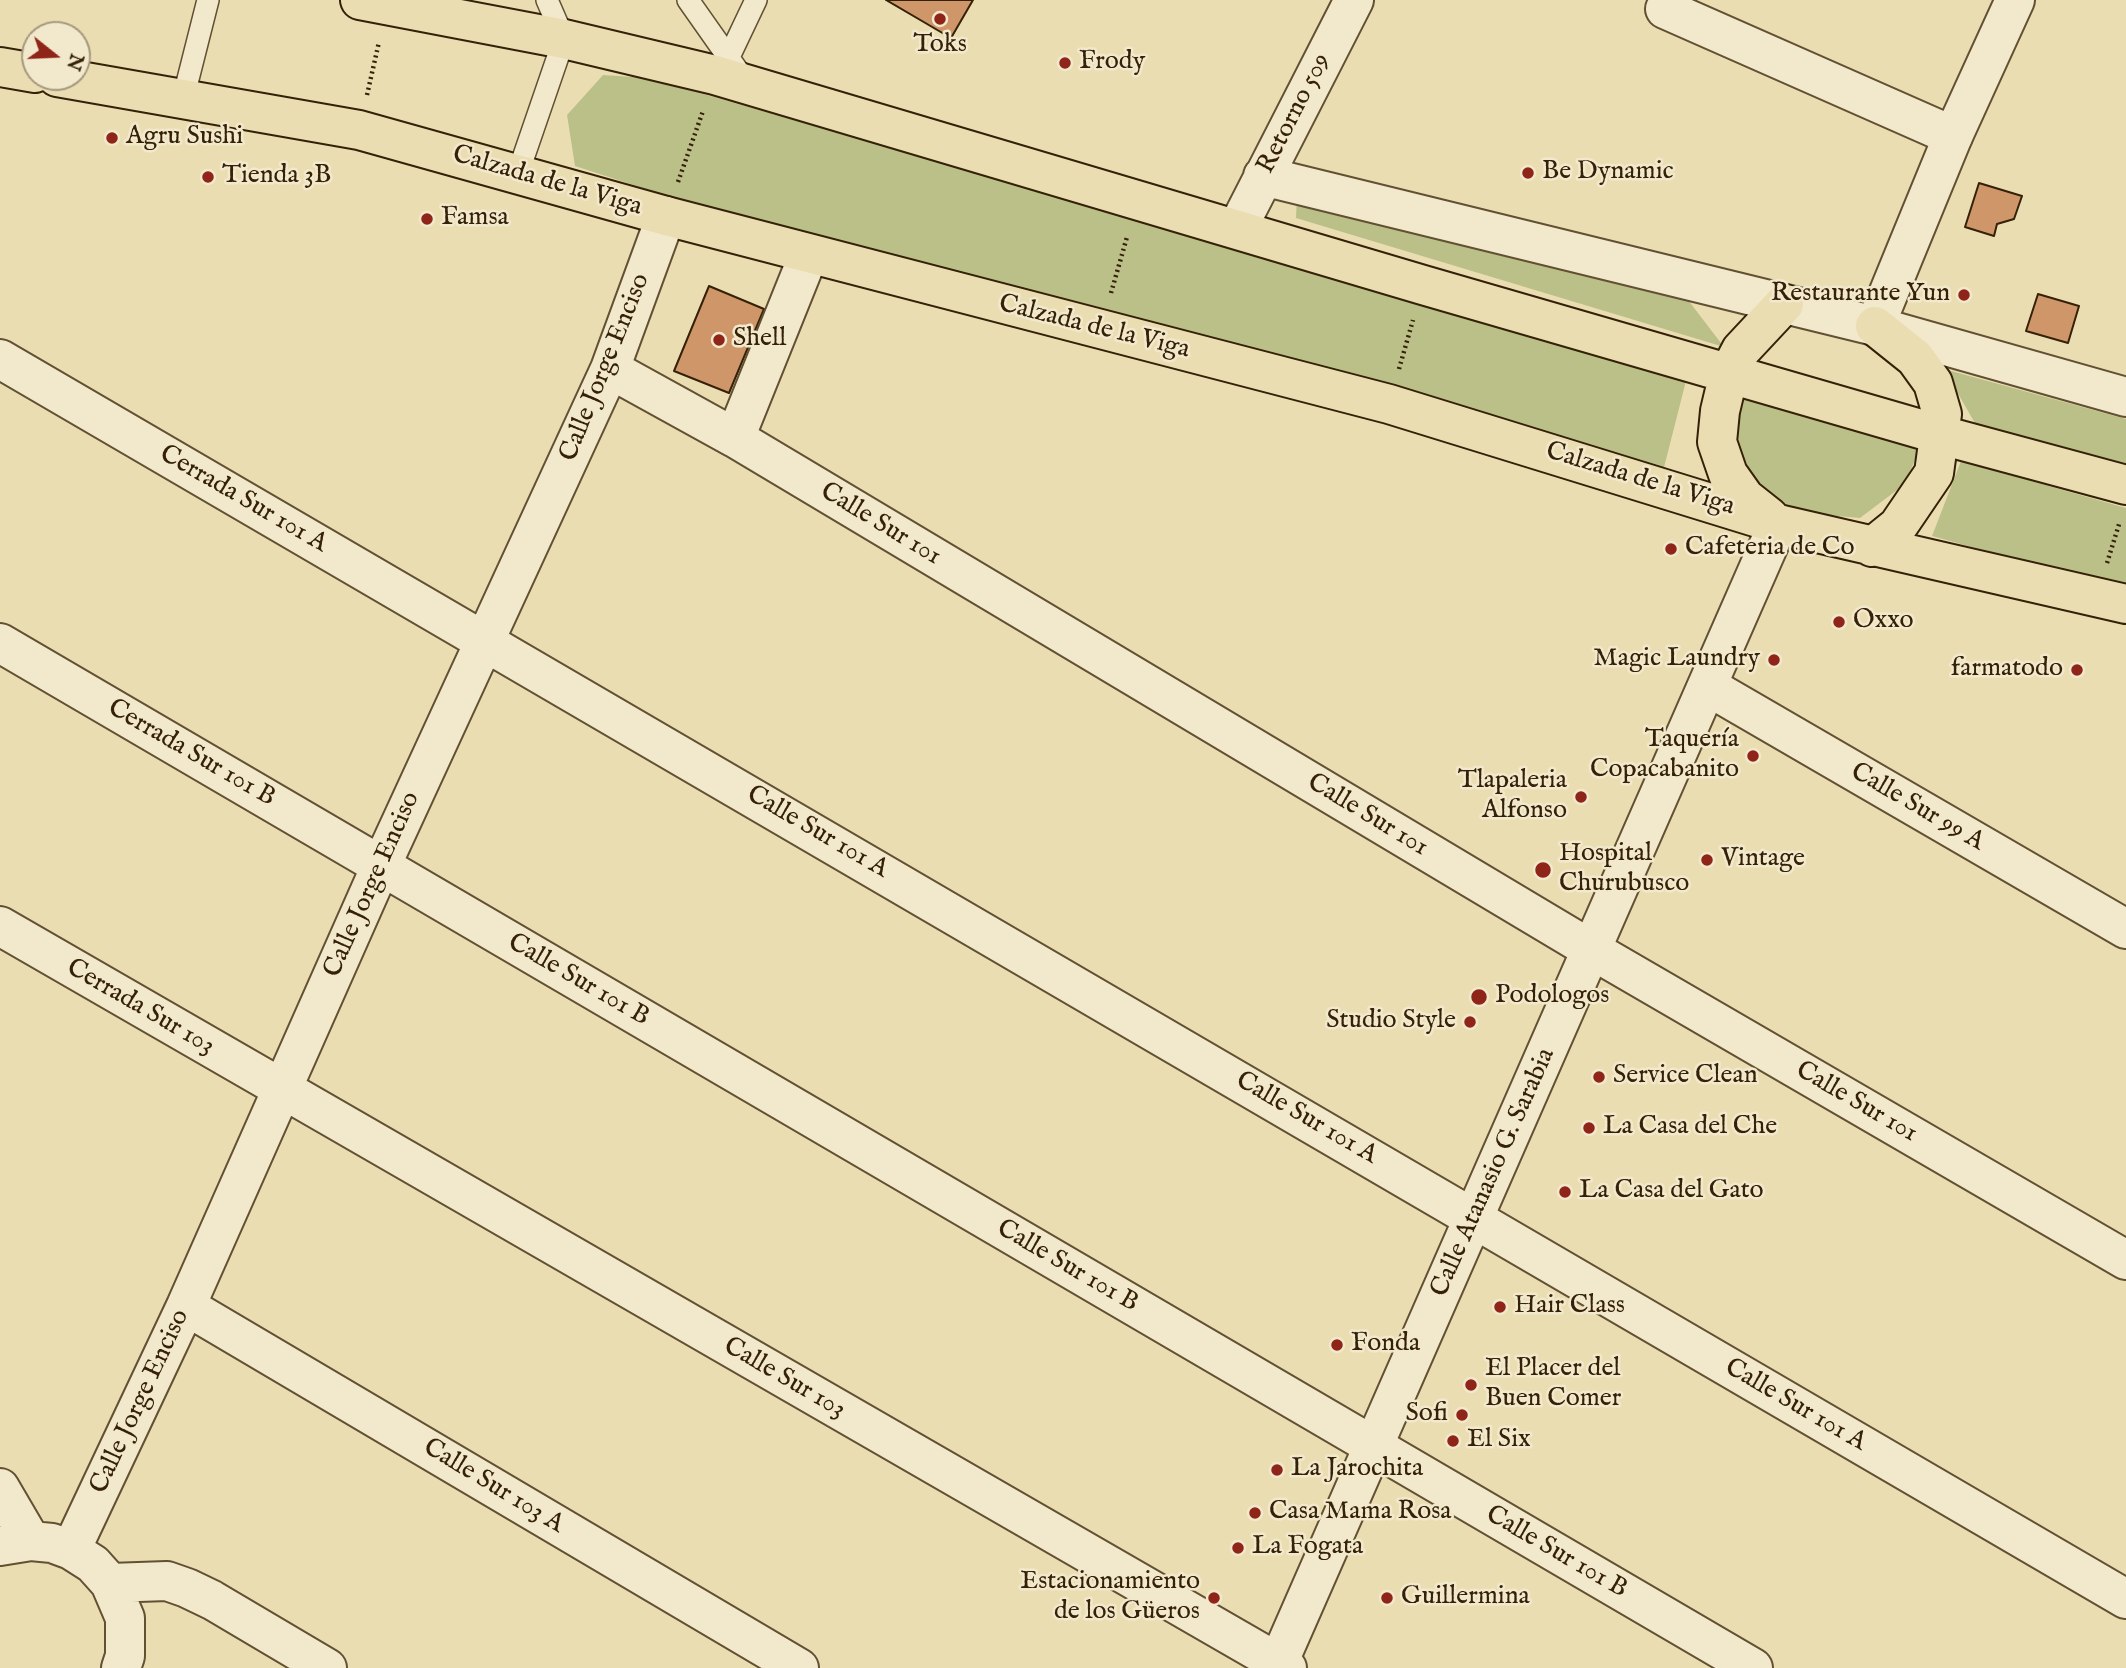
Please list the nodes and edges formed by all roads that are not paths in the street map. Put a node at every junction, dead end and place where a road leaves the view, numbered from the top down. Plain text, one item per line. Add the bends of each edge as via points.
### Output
1 (208, 0) edge
2 (547, 0) edge
3 (688, 0) edge
4 (1354, 0) edge
5 (2015, 0) edge
6 (381, 2) edge
7 (749, 4) edge
8 (1665, 9) dead end
9 (564, 38) junction
10 (0, 67) edge
11 (21, 71) edge
12 (730, 73) junction
13 (91, 83) edge
14 (183, 99) junction
15 (1954, 136) junction
16 (518, 173) junction
17 (1263, 176) junction
18 (666, 216) junction
19 (1237, 229) junction
20 (809, 254) junction
21 (1784, 304) junction
22 (1875, 326) junction
23 (0, 359) edge
24 (610, 369) junction
25 (1730, 373) junction
26 (2126, 397) edge
27 (1941, 435) junction
28 (735, 438) junction
29 (2124, 498) edge
30 (1778, 524) junction
31 (1871, 547) junction
32 (2112, 600) edge
33 (486, 640) junction
34 (0, 643) edge
35 (1709, 687) junction
36 (382, 866) junction
37 (0, 926) edge
38 (2126, 929) edge
39 (1592, 950) junction
40 (281, 1091) junction
41 (1475, 1218) junction
42 (2126, 1260) edge
43 (186, 1306) junction
44 (1372, 1446) junction
45 (0, 1488) edge
46 (16, 1543) edge
47 (71, 1550) junction
48 (110, 1583) junction
49 (2126, 1599) edge
50 (1280, 1666) edge
51 (121, 1668) edge
52 (327, 1668) edge
53 (799, 1668) edge
54 (1753, 1668) edge

1 - 14 lane
2 - 9 lane
3 - 12 lane
4 - 17 street, Retorno 509
5 - 15 street
6 - 9 main road
7 - 12 lane
8 - 15 street
9 - 12 main road
9 - 16 lane
10 - 11 main road
12 - 19 main road
13 - 14 main road, Calzada de la Viga
14 - 16 main road, Calzada de la Viga via 359,130
15 - 22 street
16 - 18 main road, Calzada de la Viga
17 - 19 street, Retorno 509
17 - 21 street
18 - 20 main road, Calzada de la Viga
18 - 24 street, Calle Jorge Enciso
19 - 25 main road
20 - 28 street
20 - 30 main road, Calzada de la Viga via 1389,404
21 - 22 street
21 - 25 main road via 1741,350
22 - 26 street
22 - 27 main road via 1915,358 1933,383 1942,414
23 - 33 street, Cerrada Sur 101 A
24 - 28 street, Calle Sur 101
24 - 33 street, Calle Jorge Enciso
25 - 27 main road
25 - 30 main road via 1717,442 1728,474 1745,498
27 - 29 main road
27 - 31 main road via 1934,473 1917,502 1898,526
28 - 39 street, Calle Sur 101
30 - 31 main road, Calzada de la Viga
30 - 35 street, Calle Atanasio G. Sarabia
31 - 32 main road, Calzada de la Viga
33 - 36 street, Calle Jorge Enciso
33 - 41 street, Calle Sur 101 A
34 - 36 street, Cerrada Sur 101 B
35 - 38 street, Calle Sur 99 A
35 - 39 street, Calle Atanasio G. Sarabia
36 - 40 street, Calle Jorge Enciso
36 - 44 street, Calle Sur 101 B
37 - 40 street, Cerrada Sur 103
39 - 41 street, Calle Atanasio G. Sarabia
39 - 42 street, Calle Sur 101
40 - 43 street, Calle Jorge Enciso
40 - 50 street, Calle Sur 103
41 - 44 street, Calle Atanasio G. Sarabia
41 - 49 street, Calle Sur 101 A
43 - 47 street, Calle Jorge Enciso
43 - 53 street, Calle Sur 103 A
44 - 50 street, Calle Atanasio G. Sarabia
44 - 54 street, Calle Sur 101 B
45 - 46 street
46 - 47 street
47 - 48 street via 93,1564
48 - 51 street via 125,1618
48 - 52 street via 177,1584

